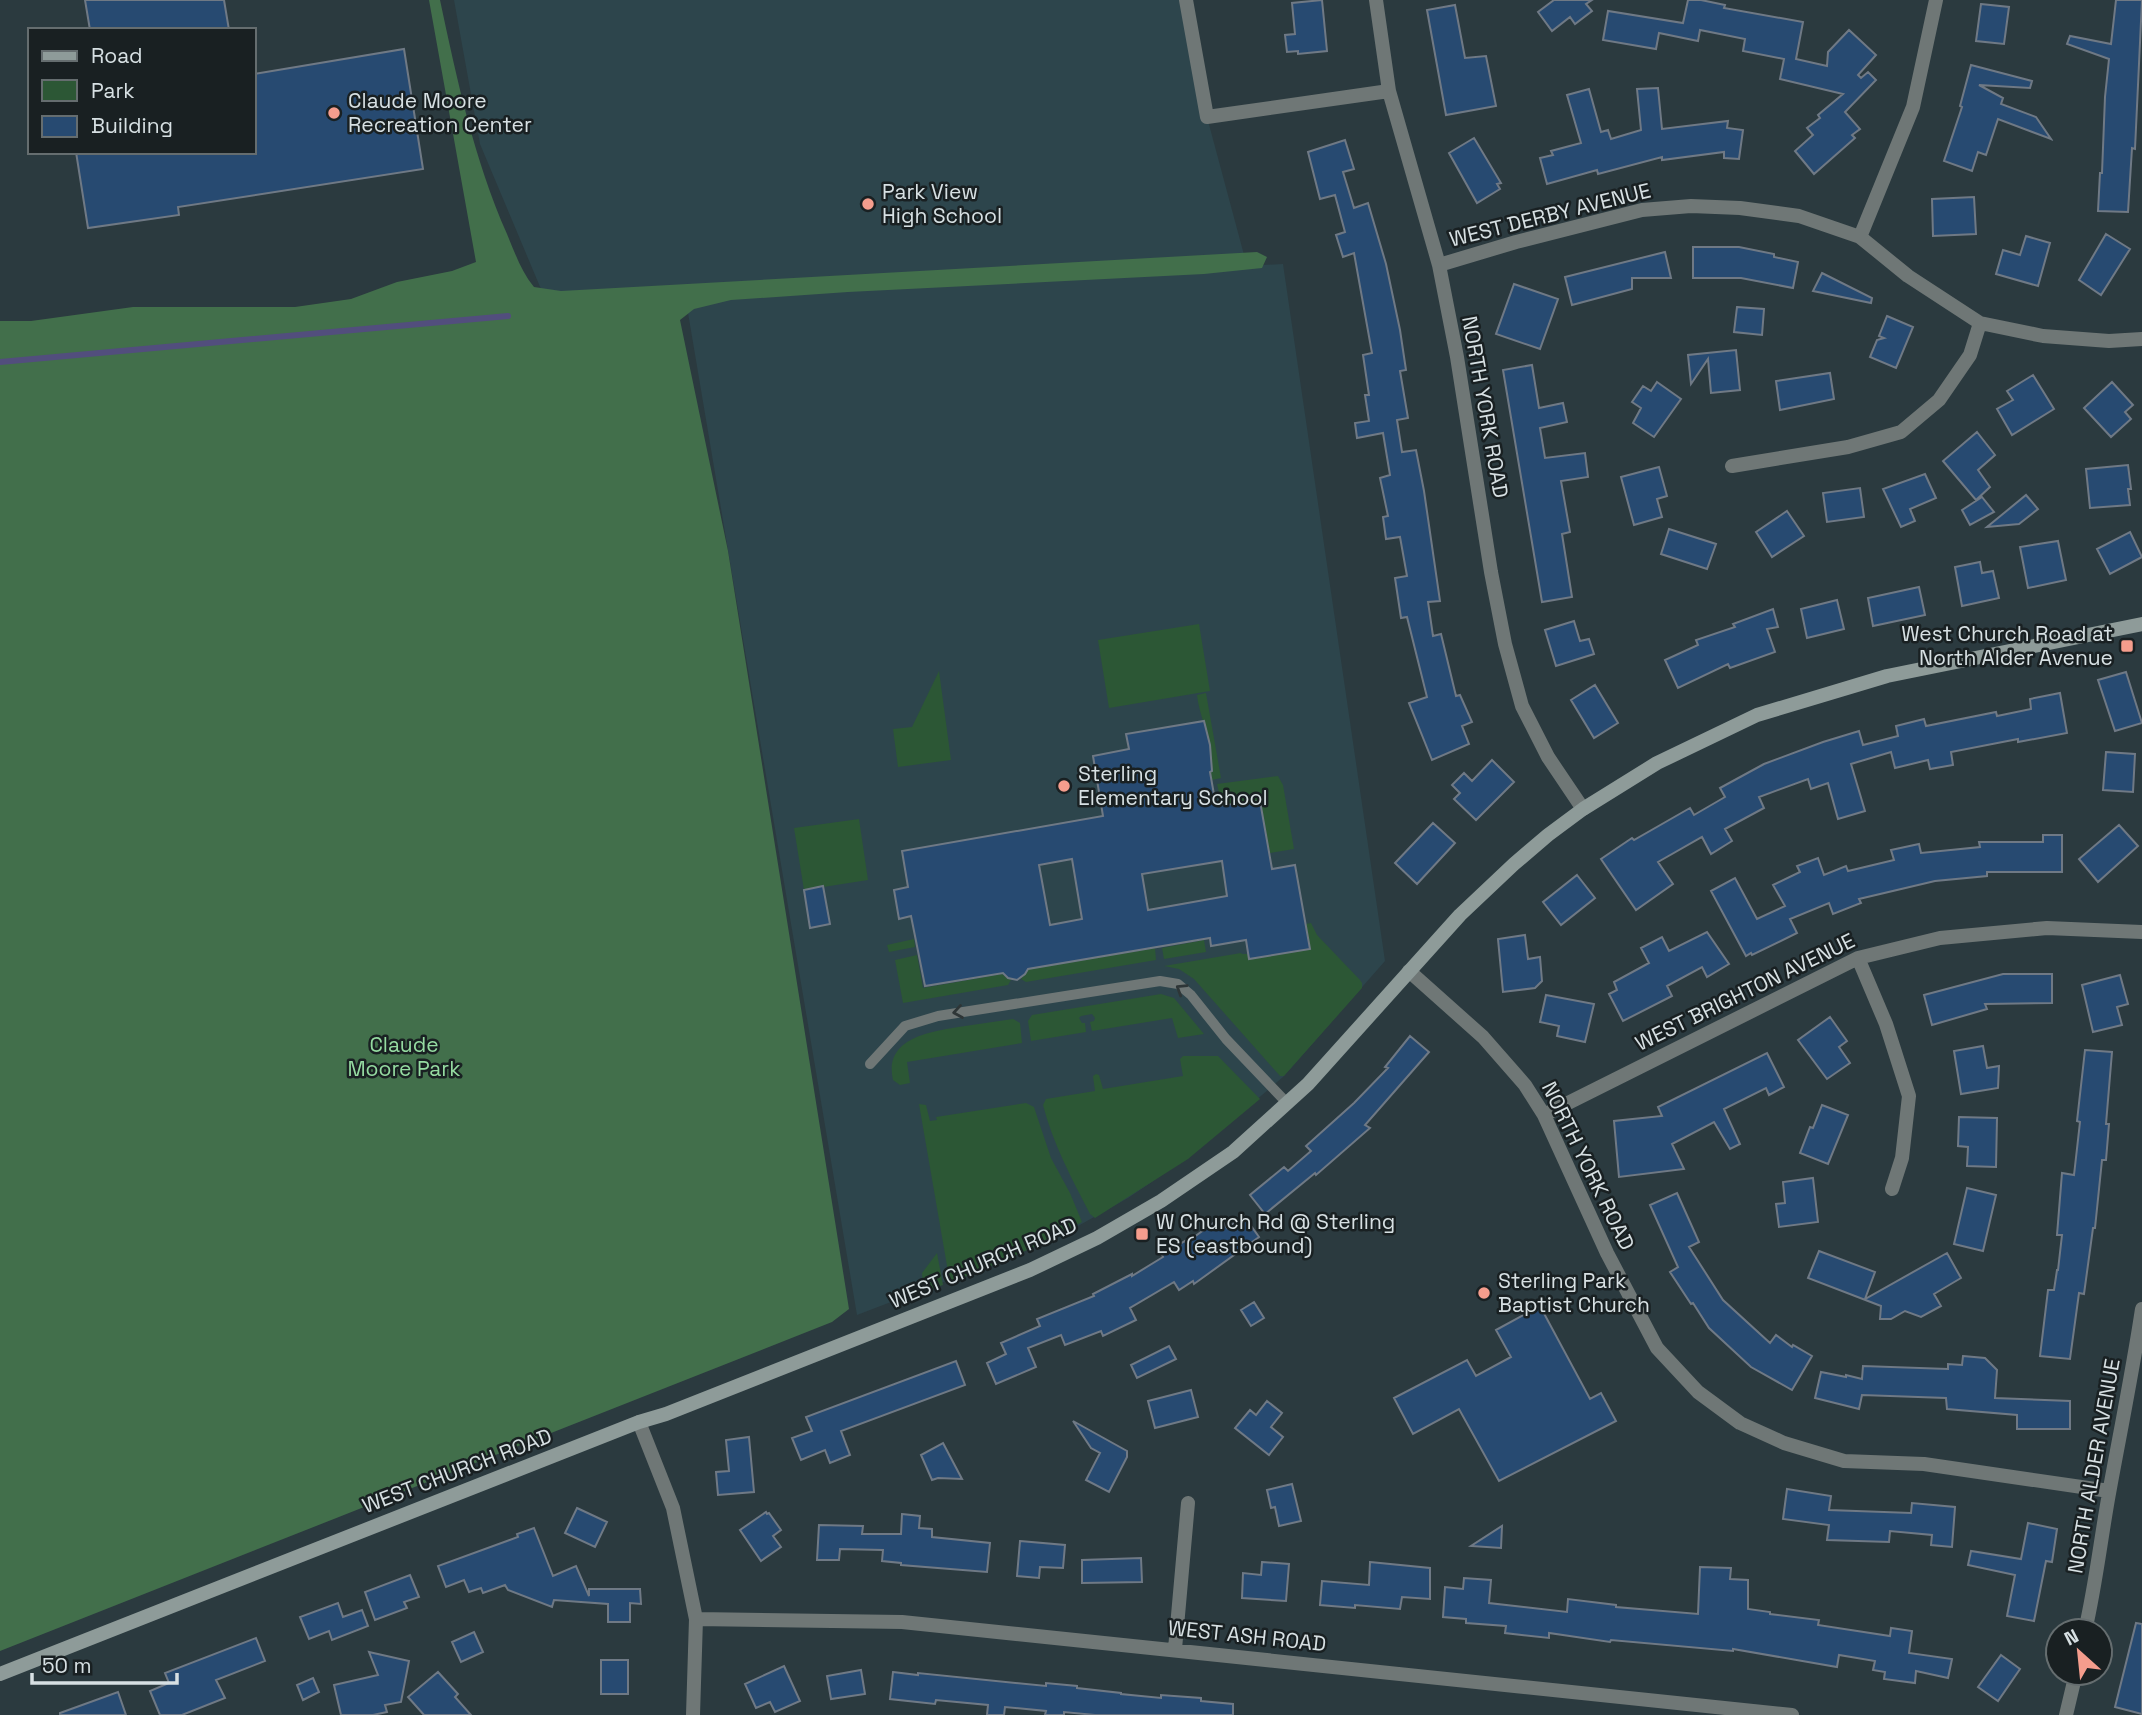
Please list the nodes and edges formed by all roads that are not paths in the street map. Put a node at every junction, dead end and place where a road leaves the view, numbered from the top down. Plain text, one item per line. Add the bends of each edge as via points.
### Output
1 (1186, 0) edge
2 (1376, 0) edge
3 (1932, 1) edge
4 (1389, 91) junction
5 (1860, 236) junction
6 (1439, 265) junction
7 (1980, 323) junction
8 (2142, 339) edge
9 (1731, 466) dead end
10 (2142, 624) edge
11 (1583, 809) junction
12 (2142, 932) edge
13 (1858, 958) junction
14 (1409, 971) junction
15 (870, 1064) dead end
16 (1287, 1103) junction
17 (1544, 1115) junction
18 (1892, 1189) dead end
19 (2142, 1309) edge
20 (639, 1422) junction
21 (2109, 1491) junction
22 (1188, 1503) dead end
23 (2088, 1617) edge
24 (696, 1619) junction
25 (1175, 1649) junction
26 (0, 1674) edge
27 (2073, 1687) edge
28 (694, 1715) edge
29 (1792, 1715) edge
30 (2066, 1715) edge

1 - 4 street via 1207,117
2 - 4 street, NORTH YORK ROAD
3 - 5 street via 1913,107
4 - 6 street, NORTH YORK ROAD
5 - 6 street, WEST DERBY AVENUE via 1799,216 1691,206 1642,210
5 - 7 street, WEST DERBY AVENUE via 1908,276
6 - 11 street, NORTH YORK ROAD via 1505,644 1522,706 1548,757
7 - 8 street, WEST DERBY AVENUE via 2043,336
7 - 9 street via 1970,355 1939,400 1901,432 1847,447
10 - 11 main road, WEST CHURCH ROAD via 1886,676 1757,715 1657,763
11 - 14 main road, WEST CHURCH ROAD via 1514,864
12 - 13 street, WEST BRIGHTON AVENUE via 2047,928 1940,938
13 - 17 street, WEST BRIGHTON AVENUE
13 - 18 street via 1909,1096 1902,1158
14 - 16 main road, WEST CHURCH ROAD
14 - 17 street, NORTH YORK ROAD via 1483,1037 1525,1085
16 -> 15 lane via 1191,995 1178,984 1160,981 938,1016 905,1026
16 - 20 main road, WEST CHURCH ROAD via 1233,1152 1097,1238 1030,1270
17 - 21 street, NORTH YORK ROAD via 1607,1253 1657,1348 1698,1392 1740,1423 1784,1443 1844,1461 1924,1464
19 - 21 street, NORTH ALDER AVENUE
20 - 24 street via 673,1508
20 - 26 main road, WEST CHURCH ROAD
21 - 23 street, NORTH ALDER AVENUE
22 - 25 street
24 - 25 street, WEST ASH ROAD via 902,1622
24 - 28 street
25 - 29 street, WEST ASH ROAD
27 - 30 street

